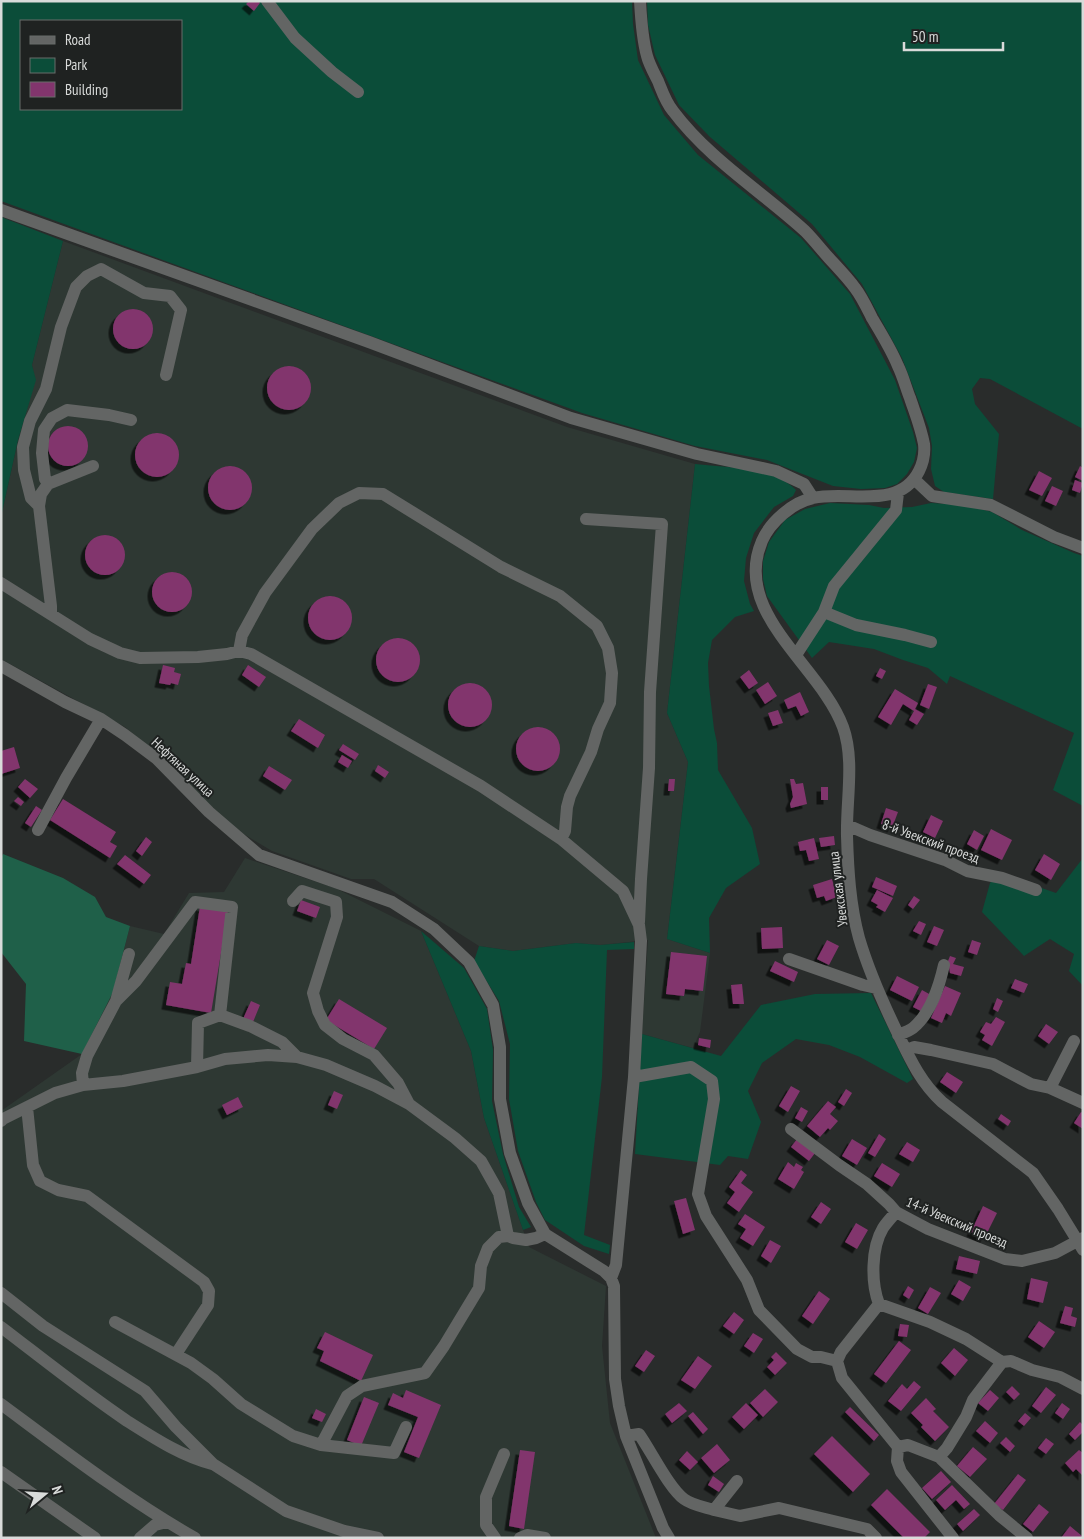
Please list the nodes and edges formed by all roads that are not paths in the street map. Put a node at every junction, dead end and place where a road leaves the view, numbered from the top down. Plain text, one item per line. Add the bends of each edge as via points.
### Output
1 (268, 1) edge
2 (640, 1) edge
3 (358, 92) dead end
4 (1, 210) edge
5 (166, 375) dead end
6 (131, 420) dead end
7 (93, 466) dead end
8 (914, 480) junction
9 (48, 484) junction
10 (898, 493) junction
11 (813, 498) junction
12 (39, 506) junction
13 (586, 519) dead end
14 (1083, 548) edge
15 (1, 583) edge
16 (824, 612) junction
17 (51, 614) junction
18 (931, 642) dead end
19 (239, 651) junction
20 (796, 655) junction
21 (1, 666) edge
22 (101, 719) junction
23 (847, 825) junction
24 (38, 830) dead end
25 (561, 839) junction
26 (1036, 890) dead end
27 (293, 901) dead end
28 (639, 925) junction
29 (129, 954) dead end
30 (789, 960) dead end
31 (944, 965) dead end
32 (876, 988) junction
33 (116, 1001) junction
34 (220, 1015) junction
35 (898, 1035) junction
36 (1074, 1041) dead end
37 (906, 1050) junction
38 (297, 1056) junction
39 (197, 1067) junction
40 (634, 1077) junction
41 (83, 1085) junction
42 (1050, 1088) junction
43 (1083, 1103) edge
44 (409, 1104) junction
45 (27, 1107) junction
46 (2, 1120) edge
47 (791, 1129) dead end
48 (896, 1212) junction
49 (545, 1234) junction
50 (508, 1236) junction
51 (1081, 1243) edge
52 (611, 1278) junction
53 (1, 1293) edge
54 (879, 1304) junction
55 (116, 1322) dead end
56 (1, 1327) edge
57 (176, 1354) junction
58 (837, 1360) junction
59 (1002, 1362) junction
60 (1083, 1389) edge
61 (1, 1404) edge
62 (406, 1427) dead end
63 (626, 1436) junction
64 (322, 1445) junction
65 (898, 1447) junction
66 (504, 1454) dead end
67 (939, 1457) junction
68 (213, 1464) junction
69 (1, 1472) edge
70 (737, 1481) dead end
71 (714, 1510) junction
72 (167, 1522) junction
73 (146, 1536) edge
74 (95, 1538) edge
75 (195, 1538) edge
76 (378, 1538) edge
77 (495, 1538) edge
78 (520, 1538) edge
79 (545, 1538) edge
80 (669, 1538) edge
81 (876, 1538) edge
82 (953, 1538) edge
83 (1027, 1538) edge

1 - 3 street via 296,38
2 - 8 street via 647,57 671,109 706,148 807,233 857,290 898,364 921,430 925,449
4 - 11 street via 378,345 570,418 697,454 776,471 804,484
5 - 12 street via 181,310 170,296 144,293 101,269 87,276 76,287 61,327 46,389 30,421 23,447 24,470 31,498
6 - 9 street via 67,410 52,418 44,430 42,453
7 - 9 street
8 - 10 street
8 - 14 street via 932,496 991,506
9 - 12 street via 41,494
10 - 11 street
10 - 16 street via 896,510 834,586
11 - 20 street, Увекская улица via 800,502 781,515 763,539 756,560 761,602
12 - 17 street
13 - 28 street via 662,524
15 - 17 street
16 - 18 street via 856,625
16 - 20 street
17 - 19 street via 90,639 140,658 198,658
19 - 25 street via 251,654 481,786
19 - 25 street via 242,635 266,593 312,529 339,503 359,493 383,494 501,567 560,596 597,626 608,648 612,673 610,703 570,796
20 - 23 street, Увекская улица via 829,699 844,728 850,751
21 - 22 street, Нефтяная улица
22 - 24 street
22 - 49 street, Нефтяная улица via 157,759 209,812 259,855 392,902 434,929 469,962 493,1005 500,1047 500,1100 510,1153 528,1203
23 - 26 street, 8-й Увекский проезд via 967,871 1002,878
23 - 32 street, Увекская улица via 852,903 859,937
25 - 28 street via 623,891
27 - 44 street via 302,891 336,902 337,917 313,993 318,1011 325,1025 343,1039 374,1055 398,1083
28 - 40 street via 641,941
29 - 33 street
30 - 32 street
31 - 35 street via 938,991 922,1018 912,1029
32 - 35 street, Увекская улица
33 - 34 street via 136,981 195,902 232,907
33 - 41 street via 87,1056 82,1073
34 - 38 street via 282,1042
34 - 39 street via 198,1023
35 - 37 street, Увекская улица
36 - 42 street
37 - 42 street via 914,1047 993,1064 1031,1084
37 - 51 street, Увекская улица via 929,1090 1033,1173
38 - 39 street via 226,1059
38 - 44 street via 334,1068
39 - 41 street
40 - 52 street via 616,1264
40 - 58 street via 691,1067 712,1081 714,1099 698,1194 706,1216 747,1280 759,1310 797,1349 812,1357
41 - 45 street
42 - 43 street
44 - 50 street via 481,1161 499,1193
45 - 46 street
45 - 57 street via 33,1165 40,1181 58,1190 87,1196 204,1282 209,1291 208,1304
47 - 48 street, 14-й Увекский проезд via 867,1184
48 - 51 street, 14-й Увекский проезд via 928,1229 1005,1259 1022,1260 1056,1253
48 - 54 street via 877,1242 874,1265 875,1293
49 - 50 street via 526,1240
49 - 52 street
50 - 64 street via 499,1237 488,1248 479,1288 425,1373 362,1386 347,1396
52 - 63 street via 614,1286 615,1379
53 - 68 street via 43,1326 145,1391
54 - 58 street
54 - 59 street via 930,1322 966,1339
55 - 57 street
56 - 68 street via 104,1405 157,1440 199,1461
57 - 64 street via 213,1379 241,1404 293,1436
58 - 65 street via 842,1378
59 - 60 street via 1011,1361 1060,1377
59 - 67 street via 973,1400 966,1417
61 - 72 street
62 - 64 street via 394,1453
63 - 71 street via 638,1434 683,1499
63 - 80 street
65 - 67 street via 908,1445
65 - 82 street via 897,1461 901,1472
66 - 77 street via 486,1497 486,1525
67 - 83 street
68 - 76 street via 286,1511 344,1531
69 - 74 street
70 - 71 street
71 - 81 street via 740,1516 779,1508 867,1528
72 - 73 street via 155,1525
72 - 75 street
78 - 79 street via 527,1535

